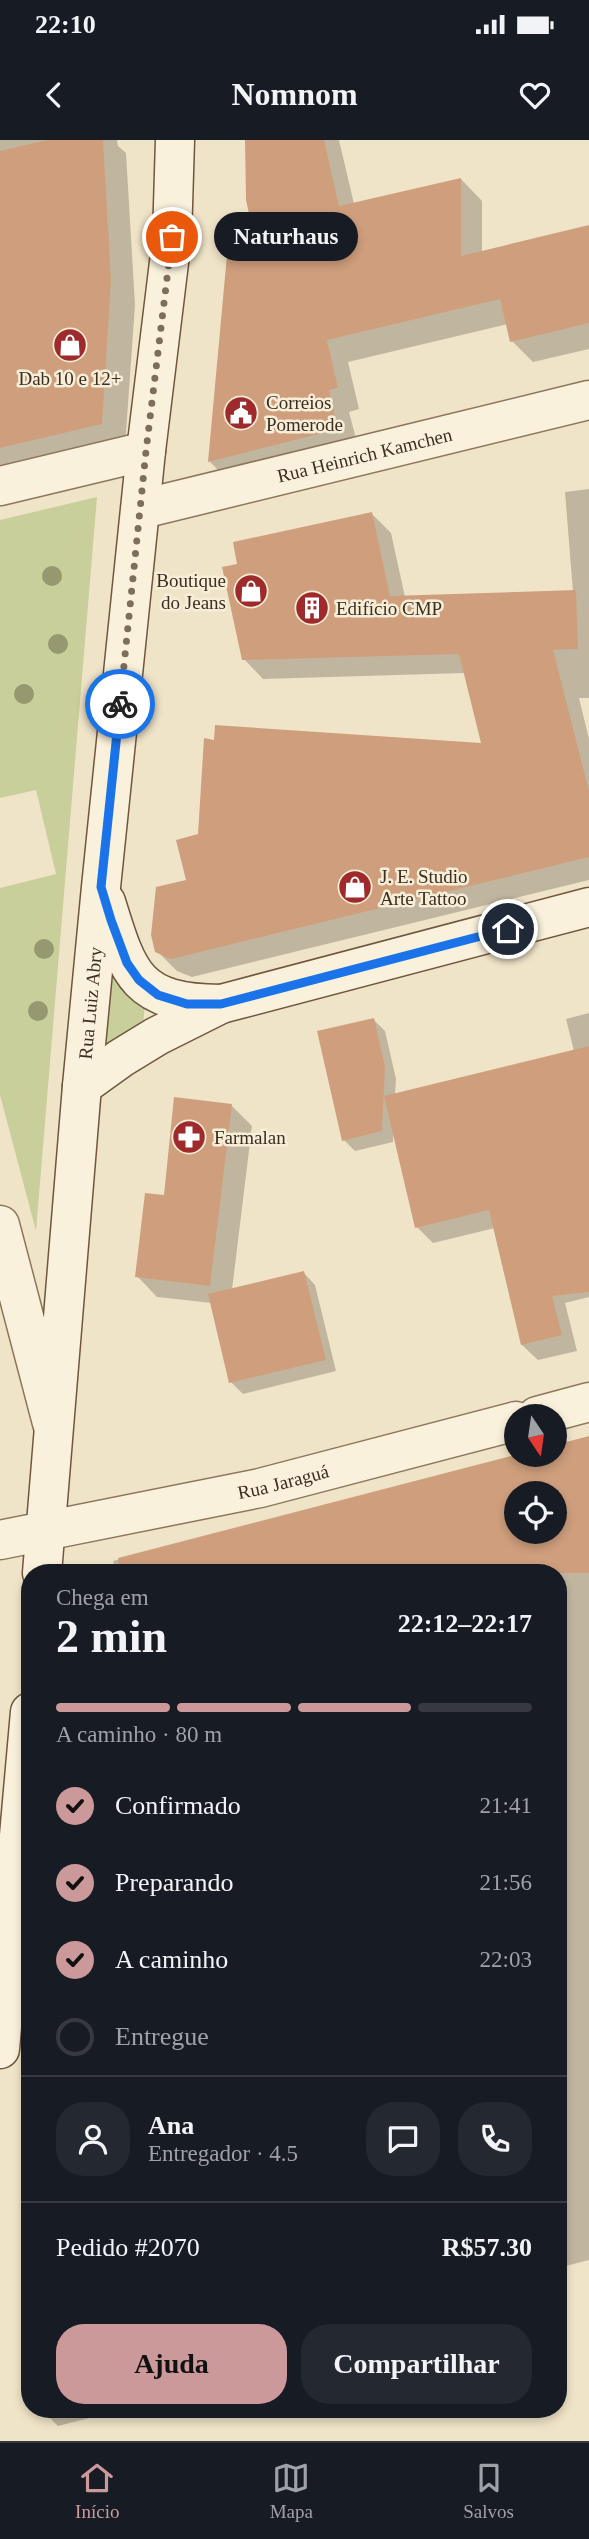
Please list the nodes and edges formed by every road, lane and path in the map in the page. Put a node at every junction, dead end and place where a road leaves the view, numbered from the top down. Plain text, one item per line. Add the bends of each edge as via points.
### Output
1 (175, 140) edge
2 (589, 400) edge
3 (146, 451) junction
4 (0, 486) edge
5 (142, 509) junction
6 (101, 887) junction
7 (589, 907) edge
8 (221, 1004) junction
9 (82, 1086) junction
10 (0, 1225) edge
11 (589, 1402) edge
12 (567, 1408) edge
13 (504, 1424) edge
14 (54, 1429) junction
15 (46, 1529) junction
16 (0, 1540) edge
17 (43, 1564) edge
18 (21, 1813) edge
19 (0, 2049) edge

1 - 3 main road, Rua Luiz Abry via 172,237
2 - 5 main road, Rua Heinrich Kamchen
3 - 4 main road
3 - 5 main road, Rua Luiz Abry
5 - 6 main road, Rua Luiz Abry
6 - 8 main road via 127,963 139,980 158,995 187,1004
6 - 9 main road, Rua Luiz Abry
7 - 8 main road
8 - 9 main road via 157,1036
9 - 14 main road, Rua Luiz Abry
10 - 14 main road
11 - 12 main road
13 - 15 main road, Rua Jaraguá via 260,1488
14 - 15 main road, Rua Luiz Abry
15 - 16 main road, Rua Jaraguá
15 - 17 main road, Rua Luiz Abry
18 - 19 main road

